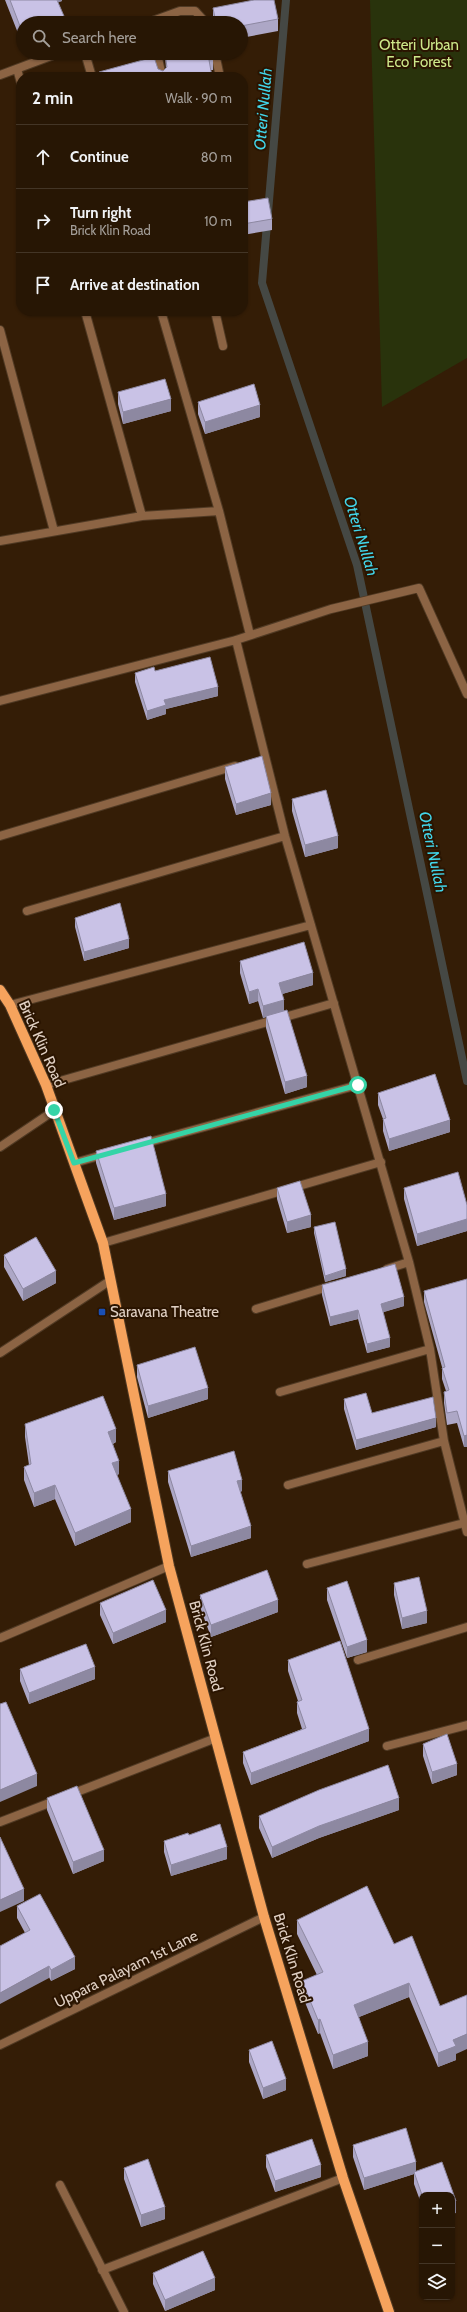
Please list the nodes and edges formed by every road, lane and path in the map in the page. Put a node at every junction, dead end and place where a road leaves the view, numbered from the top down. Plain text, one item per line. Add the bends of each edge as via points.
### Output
1 (167, 16) edge
2 (200, 16) edge
3 (39, 60) edge
4 (87, 60) edge
5 (158, 60) edge
6 (216, 60) edge
7 (17, 68) junction
8 (18, 72) edge
9 (91, 72) edge
10 (161, 72) edge
11 (219, 72) edge
12 (0, 75) edge
13 (86, 316) edge
14 (162, 316) edge
15 (216, 316) edge
16 (0, 330) edge
17 (223, 346) dead end
18 (219, 511) junction
19 (142, 516) junction
20 (54, 531) junction
21 (0, 541) edge
22 (250, 635) junction
23 (236, 640) junction
24 (467, 694) edge
25 (0, 700) edge
26 (242, 764) edge
27 (0, 836) edge
28 (285, 836) junction
29 (28, 911) dead end
30 (311, 925) junction
31 (0, 990) edge
32 (334, 1003) junction
33 (10, 1005) junction
34 (46, 1085) junction
35 (358, 1085) junction
36 (54, 1110) junction
37 (135, 1146) edge
38 (0, 1147) edge
39 (112, 1153) edge
40 (381, 1162) junction
41 (74, 1163) junction
42 (103, 1243) junction
43 (409, 1262) junction
44 (378, 1272) edge
45 (111, 1280) junction
46 (340, 1283) edge
47 (256, 1309) dead end
48 (430, 1349) junction
49 (0, 1354) edge
50 (280, 1392) dead end
51 (444, 1441) junction
52 (288, 1485) dead end
53 (464, 1523) junction
54 (467, 1532) edge
55 (307, 1564) dead end
56 (169, 1566) junction
57 (467, 1626) edge
58 (0, 1638) edge
59 (358, 1660) dead end
60 (467, 1725) edge
61 (216, 1738) junction
62 (387, 1746) dead end
63 (0, 1822) edge
64 (264, 1917) junction
65 (0, 2045) edge
66 (343, 2178) junction
67 (60, 2185) dead end
68 (102, 2270) junction
69 (386, 2311) edge
70 (124, 2312) edge

1 - 2 street via 180,11 196,11
3 - 7 street
4 - 9 street
5 - 10 street
6 - 11 street
7 - 8 street
7 - 12 street
13 - 19 street
14 - 18 street
15 - 17 street
16 - 20 street
18 - 19 street
18 - 22 street
19 - 20 street
20 - 21 street
22 - 23 street
22 - 24 street via 331,609 419,588
23 - 25 street
23 - 28 street via 261,759
26 - 27 street
28 - 29 street
28 - 30 street
30 - 32 street
30 - 33 street
31 - 33 main road, Brick Klin Road
32 - 34 street
32 - 35 street
33 - 34 main road, Brick Klin Road
34 - 36 main road, Brick Klin Road
35 - 37 street
35 - 40 street
36 - 38 street
36 - 41 main road, Brick Klin Road
39 - 41 street
40 - 42 street
40 - 43 street
41 - 42 main road, Brick Klin Road
42 - 45 main road, Brick Klin Road
43 - 44 street
43 - 48 street
45 - 49 street
45 - 56 main road, Brick Klin Road
46 - 47 street
48 - 50 street
48 - 51 street
51 - 52 street
51 - 53 street
53 - 54 street
53 - 55 street
56 - 58 street
56 - 61 main road, Brick Klin Road
57 - 59 street
60 - 62 street
61 - 63 street
61 - 64 main road, Brick Klin Road
64 - 65 street, Uppara Palayam 1st Lane
64 - 66 main road, Brick Klin Road
66 - 68 street
66 - 69 main road, Brick Klin Road
67 - 68 street
68 - 70 street

